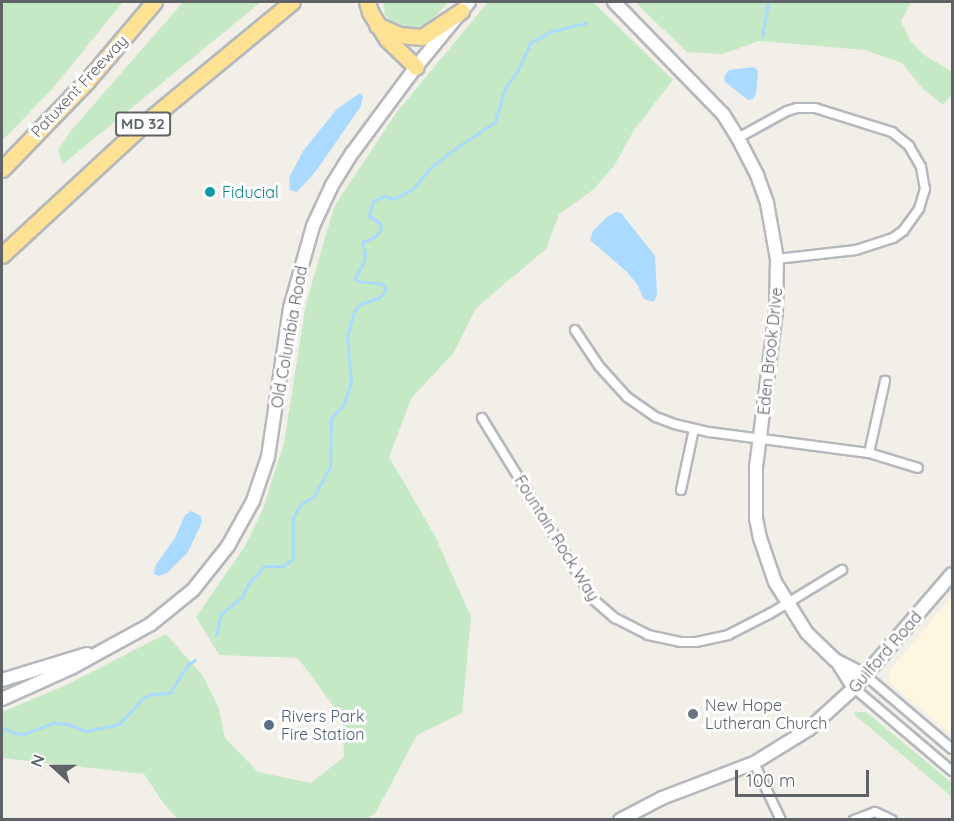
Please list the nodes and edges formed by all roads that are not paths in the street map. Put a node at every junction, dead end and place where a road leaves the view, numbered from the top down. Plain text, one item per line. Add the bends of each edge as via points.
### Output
1 (154, 2) edge
2 (292, 2) edge
3 (367, 2) edge
4 (614, 2) edge
5 (465, 6) edge
6 (377, 25) junction
7 (416, 67) junction
8 (738, 138) junction
9 (2, 169) edge
10 (2, 255) edge
11 (777, 259) junction
12 (575, 330) dead end
13 (885, 381) dead end
14 (482, 418) dead end
15 (694, 429) junction
16 (760, 438) junction
17 (868, 453) junction
18 (918, 468) dead end
19 (681, 490) dead end
20 (842, 570) dead end
21 (952, 574) edge
22 (786, 603) junction
23 (100, 651) junction
24 (836, 660) junction
25 (865, 675) junction
26 (2, 680) edge
27 (854, 688) junction
28 (2, 699) edge
29 (952, 749) edge
30 (754, 763) junction
31 (952, 771) edge
32 (620, 819) edge
33 (781, 819) edge
34 (854, 819) edge
35 (892, 819) edge

1 - 9 highway, Patuxent Freeway via 87,81
2 - 10 highway, MD 32 via 139,128
3 - 6 highway
4 - 8 street, Eden Brook Drive via 702,90
5 - 6 highway via 422,37 399,35
5 - 7 street, Old Columbia Road
6 - 7 highway
7 - 23 street, Old Columbia Road via 341,169 313,226 290,308 268,457 242,524 193,590 151,624
8 - 11 street, Eden Brook Drive via 767,203
8 - 11 street via 787,111 815,108 892,132 909,146 921,167 925,189 919,209 908,226 893,238 855,250
11 - 16 street, Eden Brook Drive via 776,311
12 - 15 street via 605,374 627,397 656,417
13 - 17 street
14 - 22 street, Fountain Rock Way via 585,587 602,608 629,627 672,640 712,639 744,628
15 - 16 street
15 - 19 street
16 - 17 street
16 - 22 street, Eden Brook Drive via 756,518 767,561
17 - 18 street
20 - 22 street, Fountain Rock Way
21 - 25 street, Guilford Road
22 - 24 street, Eden Brook Drive via 807,633
23 - 26 street, Old Columbia Road
23 - 28 street, Old Columbia Road
24 - 25 street, Eden Brook Drive
24 - 27 street, Eden Brook Drive
25 - 27 street, Guilford Road
25 - 29 street, Eden Brook Drive
27 - 30 street, Guilford Road via 809,729
27 - 31 street, Eden Brook Drive
30 - 32 street, Guilford Road via 662,798
30 - 33 street
34 - 35 street via 875,812

